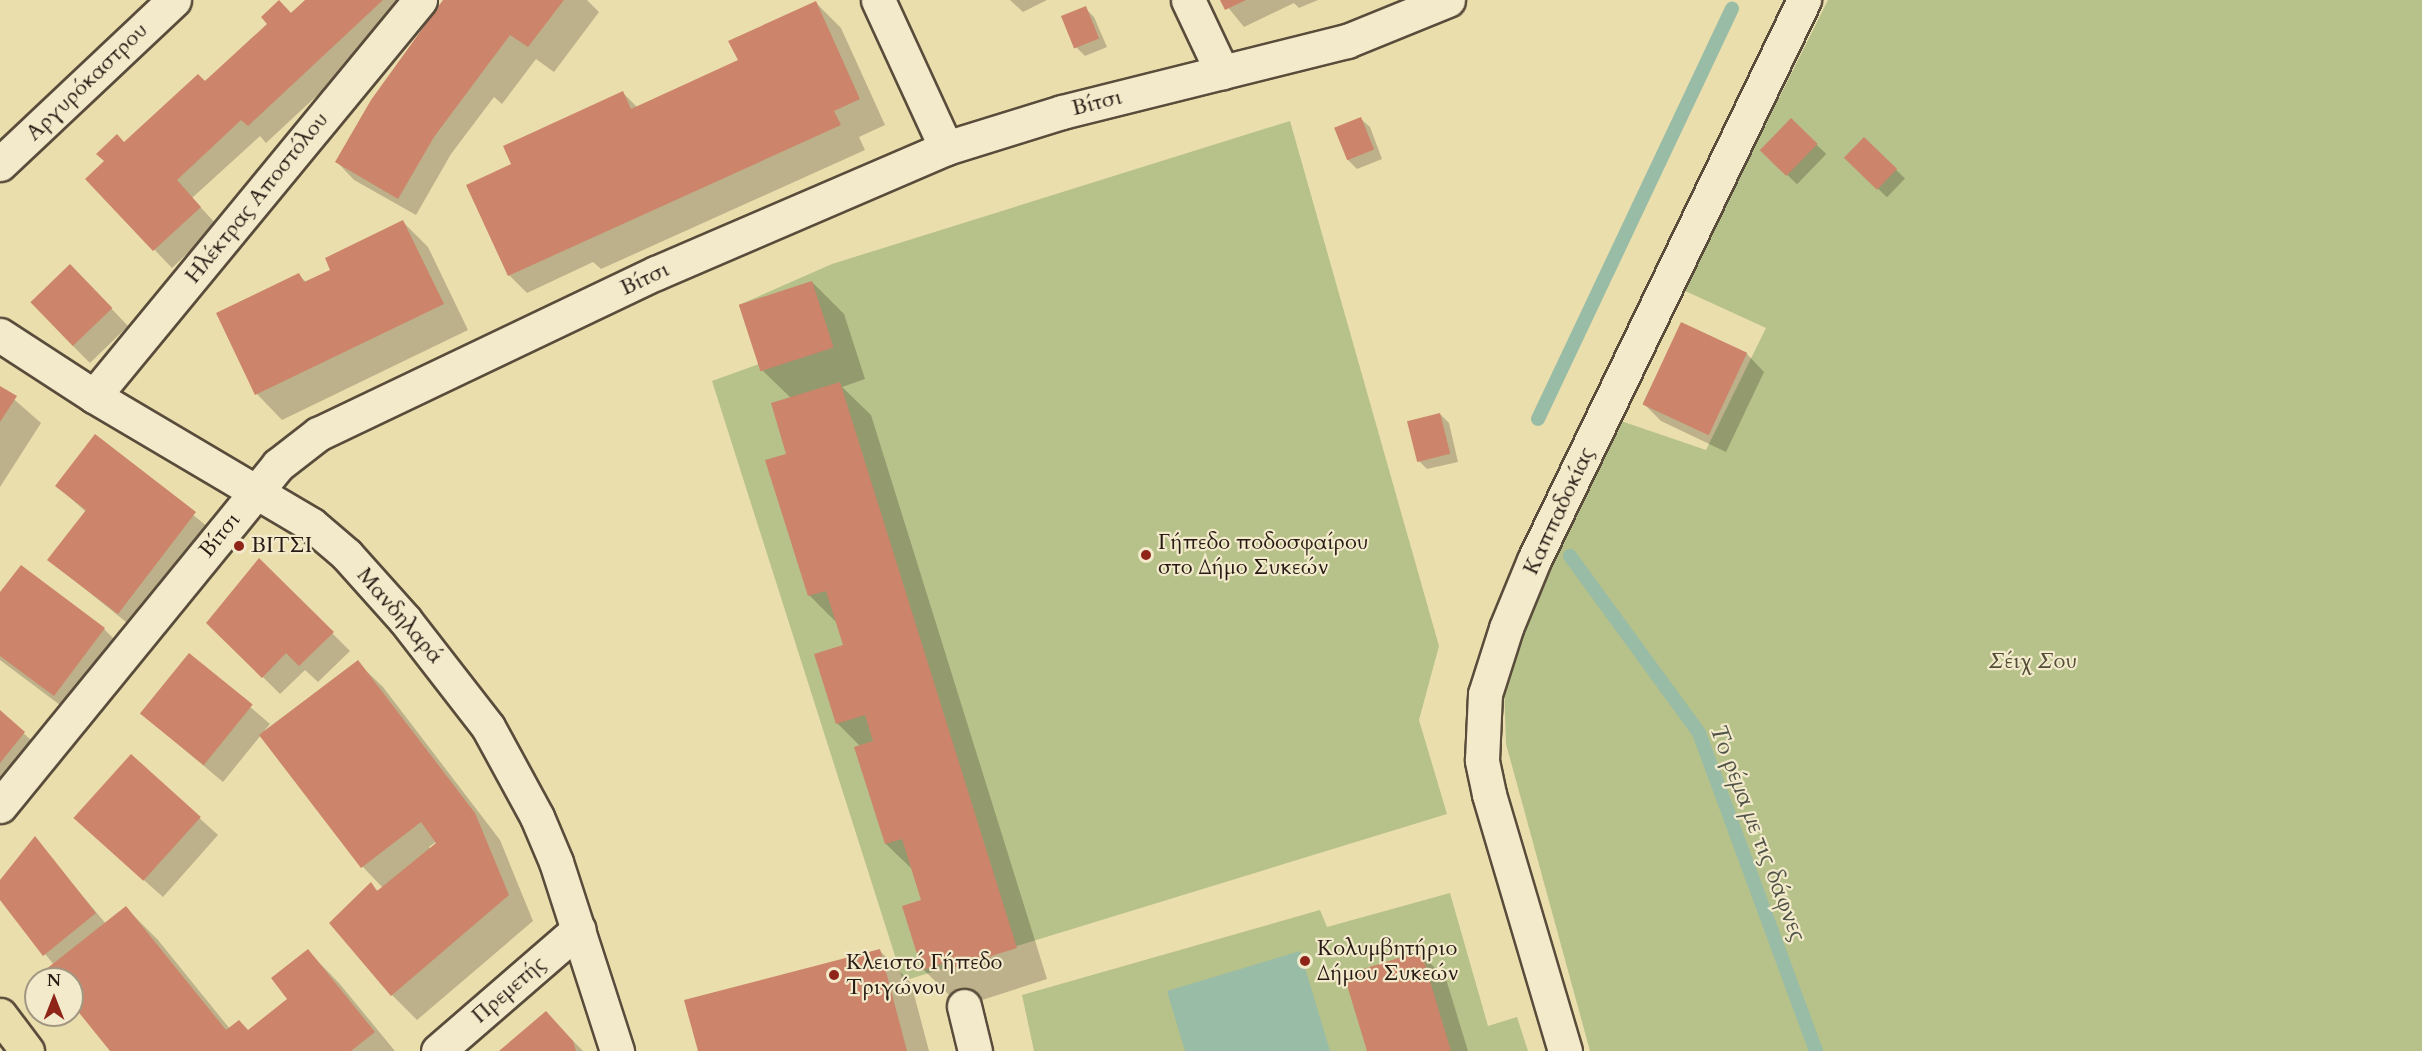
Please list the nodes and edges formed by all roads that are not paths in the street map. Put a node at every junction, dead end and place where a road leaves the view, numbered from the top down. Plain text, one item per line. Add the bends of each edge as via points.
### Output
1 (172, 0) edge
2 (420, 0) edge
3 (878, 0) edge
4 (1188, 0) edge
5 (1448, 0) edge
6 (1804, 0) edge
7 (1222, 72) junction
8 (946, 147) junction
9 (0, 164) edge
10 (0, 335) edge
11 (94, 396) junction
12 (255, 492) junction
13 (0, 806) edge
14 (579, 929) junction
15 (964, 1006) dead end
16 (0, 1016) edge
17 (27, 1051) edge
18 (438, 1051) edge
19 (617, 1051) edge
20 (975, 1051) edge
21 (1564, 1051) edge

1 - 9 street, Αργυρόκαστρου
2 - 11 street, Ηλέκτρας Αποστόλου
3 - 8 street
4 - 7 street
5 - 7 street, Βίτσι via 1347,41
6 - 21 street, Καππαδοκίας via 1534,560 1502,637 1485,694 1482,760 1489,794
7 - 8 street, Βίτσι via 1062,112
8 - 12 street, Βίτσι via 656,273 337,424 286,456
10 - 11 street, Μανδηλαρά
11 - 12 street, Μανδηλαρά
12 - 13 street, Βίτσι
12 - 14 street, Μανδηλαρά via 312,525 346,554 468,698 537,817
14 - 18 street, Πρεμετής
14 - 19 street, Μανδηλαρά
15 - 20 street
16 - 17 main road

